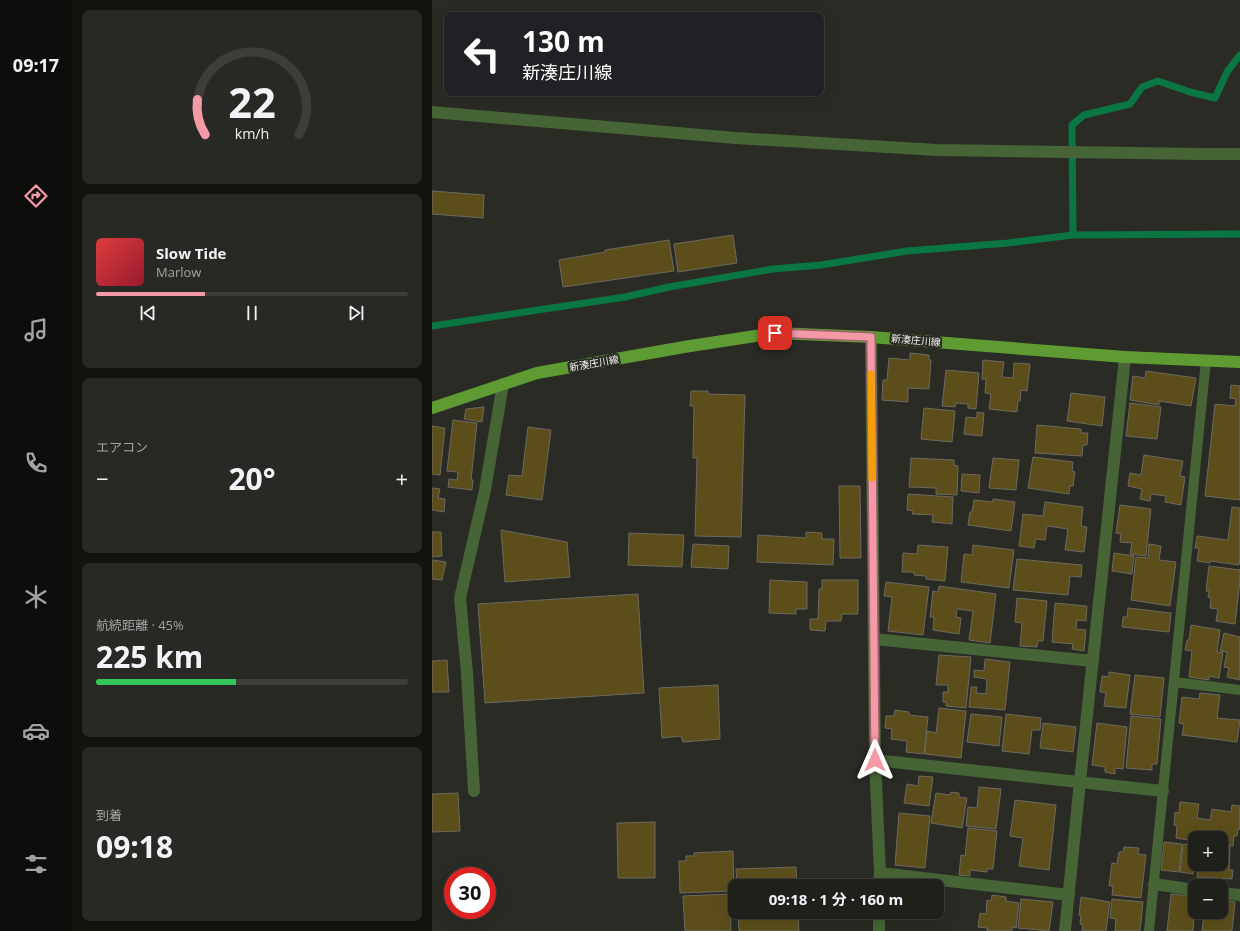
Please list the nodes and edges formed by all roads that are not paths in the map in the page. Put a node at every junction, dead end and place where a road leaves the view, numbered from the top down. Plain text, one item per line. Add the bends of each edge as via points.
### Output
1 (432, 112) edge
2 (1240, 154) edge
3 (871, 337) junction
4 (1125, 357) junction
5 (1206, 360) junction
6 (1240, 362) edge
7 (503, 384) junction
8 (432, 408) edge
9 (874, 639) junction
10 (1093, 661) junction
11 (1174, 682) junction
12 (1240, 690) edge
13 (875, 760) junction
14 (1080, 782) junction
15 (1163, 791) junction
16 (474, 792) dead end
17 (880, 873) junction
18 (880, 879) edge
19 (1154, 884) junction
20 (1188, 889) edge
21 (1228, 894) edge
22 (1069, 895) junction
23 (1240, 896) edge
24 (879, 919) edge
25 (879, 931) edge
26 (1065, 931) edge
27 (1149, 931) edge

1 - 2 street via 736,138 937,150
3 - 4 main road, 新湊庄川線
3 - 7 main road, 新湊庄川線 via 775,333 537,373
3 - 9 street
4 - 5 main road, 新湊庄川線
4 - 10 street
5 - 6 main road, 新湊庄川線
5 - 11 lane
7 - 8 main road, 新湊庄川線
7 - 16 street via 485,490 460,598
9 - 10 street
9 - 13 street
10 - 14 street
11 - 12 lane
11 - 15 lane
13 - 14 street
13 - 17 street
14 - 15 street
14 - 22 street
15 - 19 lane
17 - 18 street
17 - 22 street
19 - 20 street
19 - 27 lane
21 - 23 street
22 - 26 street
24 - 25 street

